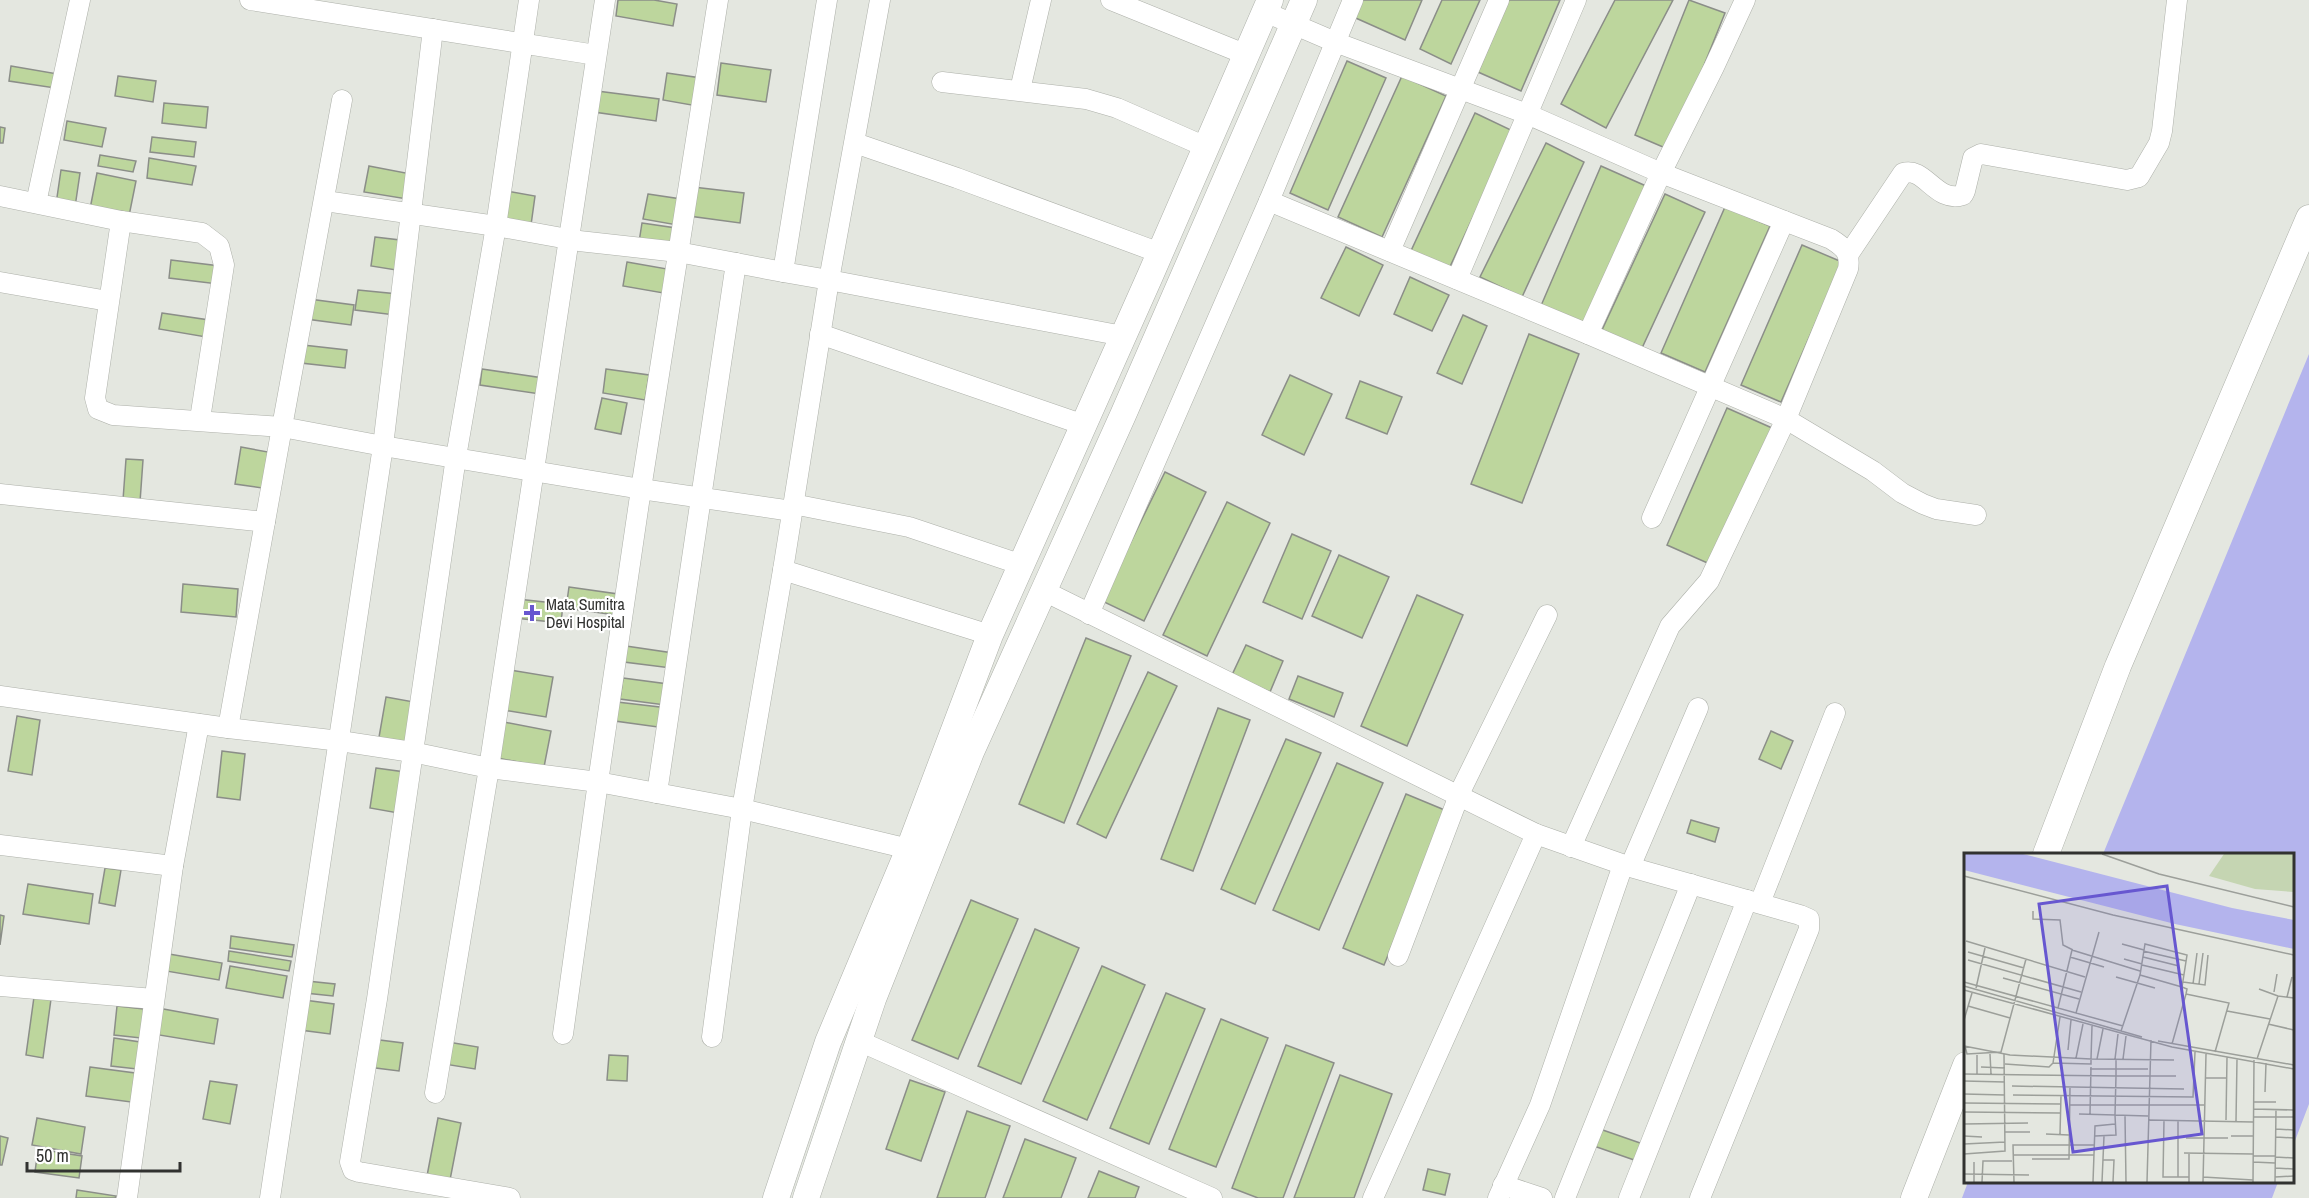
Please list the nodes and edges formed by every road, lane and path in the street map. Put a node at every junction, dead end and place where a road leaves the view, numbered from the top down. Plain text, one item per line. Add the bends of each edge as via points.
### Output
1 (80, 0) edge
2 (250, 0) edge
3 (529, 0) edge
4 (604, 0) edge
5 (718, 0) edge
6 (827, 0) edge
7 (880, 0) edge
8 (1041, 0) edge
9 (1111, 0) edge
10 (1304, 0) edge
11 (1353, 0) edge
12 (1499, 0) edge
13 (1576, 0) edge
14 (1744, 0) edge
15 (2177, 0) edge
16 (1268, 6) edge
17 (1293, 25) junction
18 (433, 29) junction
19 (1335, 42) junction
20 (523, 43) junction
21 (596, 55) junction
22 (1247, 55) junction
23 (942, 81) dead end
24 (1460, 88) junction
25 (1020, 90) junction
26 (342, 100) dead end
27 (1527, 114) junction
28 (855, 143) junction
29 (1206, 147) junction
30 (1661, 174) junction
31 (0, 196) edge
32 (325, 201) junction
33 (1269, 201) junction
34 (36, 203) junction
35 (410, 213) junction
36 (2309, 218) edge
37 (121, 221) junction
38 (1784, 221) junction
39 (496, 226) junction
40 (568, 239) junction
41 (1390, 251) junction
42 (678, 252) junction
43 (1160, 253) junction
44 (1848, 255) junction
45 (736, 263) junction
46 (783, 272) junction
47 (1457, 279) junction
48 (829, 280) junction
49 (0, 282) edge
50 (108, 301) junction
51 (820, 334) junction
52 (1588, 334) junction
53 (1123, 336) junction
54 (1709, 386) junction
55 (200, 419) junction
56 (1786, 419) junction
57 (1084, 425) junction
58 (282, 427) junction
59 (383, 446) junction
60 (456, 457) junction
61 (532, 470) junction
62 (641, 489) junction
63 (0, 494) edge
64 (702, 498) junction
65 (793, 507) junction
66 (1976, 514) dead end
67 (1652, 518) dead end
68 (265, 522) junction
69 (1022, 565) junction
70 (783, 570) junction
71 (1044, 591) junction
72 (1089, 614) junction
73 (1547, 615) dead end
74 (990, 635) junction
75 (0, 696) edge
76 (1698, 708) dead end
77 (1835, 713) dead end
78 (199, 724) junction
79 (228, 728) junction
80 (340, 741) junction
81 (412, 752) junction
82 (489, 768) junction
83 (597, 782) junction
84 (657, 793) junction
85 (1459, 796) junction
86 (742, 809) junction
87 (1536, 834) junction
88 (0, 845) edge
89 (1571, 847) junction
90 (919, 853) junction
91 (2047, 853) edge
92 (172, 866) junction
93 (1626, 866) junction
94 (1691, 884) junction
95 (1753, 902) junction
96 (1398, 956) dead end
97 (0, 986) edge
98 (154, 999) junction
99 (563, 1034) dead end
100 (712, 1037) dead end
101 (859, 1041) junction
102 (1964, 1068) edge
103 (435, 1093) dead end
104 (1500, 1192) edge
105 (127, 1198) edge
106 (270, 1198) edge
107 (510, 1198) edge
108 (776, 1198) edge
109 (806, 1198) edge
110 (1212, 1198) edge
111 (1373, 1198) edge
112 (1542, 1198) edge
113 (1565, 1198) edge
114 (1629, 1198) edge
115 (1701, 1198) edge
116 (1914, 1198) edge

1 - 34 street
2 - 18 street
3 - 20 street
4 - 21 street
5 - 42 street
6 - 46 street
7 - 28 street
8 - 25 street
9 - 22 street
10 - 17 street
11 - 19 street
12 - 24 street
13 - 27 street
14 - 30 street
15 - 44 street via 2160,139 2136,179 1981,154 1973,158 1965,191 1957,196 1943,194 1908,171
16 - 17 street
16 - 22 street
17 - 19 street
17 - 71 street
18 - 20 street
18 - 35 street
19 - 24 street
19 - 33 street
20 - 21 street
20 - 39 street
21 - 40 street
22 - 29 street
23 - 25 street
24 - 27 street
24 - 41 street
25 - 29 street via 1103,104
26 - 32 street
27 - 30 street
27 - 47 street
28 - 43 street
28 - 48 street
29 - 43 street
30 - 38 street
30 - 52 street
31 - 34 street
32 - 35 street
32 - 58 street
33 - 41 street
33 - 72 street
34 - 37 street
35 - 39 street
35 - 59 street
36 - 91 street via 2118,666
37 - 50 street
37 - 55 street via 202,233 221,252 224,265
38 - 44 street via 1831,239
38 - 54 street
39 - 40 street
39 - 60 street
40 - 42 street
40 - 61 street
41 - 47 street
42 - 45 street
42 - 62 street
43 - 53 street
44 - 56 street via 1848,269
45 - 46 street
45 - 64 street
46 - 48 street
47 - 52 street
48 - 51 street
48 - 53 street
49 - 50 street
50 - 55 street via 95,398 98,409 113,415
51 - 57 street
51 - 65 street
52 - 54 street
53 - 57 street
54 - 56 street
54 - 67 street
55 - 58 street
56 - 66 street via 1923,504
56 - 89 street via 1709,581 1666,633
57 - 69 street
58 - 59 street
58 - 68 street
59 - 60 street
59 - 80 street
60 - 61 street
60 - 81 street
61 - 62 street
61 - 82 street
62 - 64 street
62 - 83 street
63 - 68 street
64 - 65 street
64 - 84 street
65 - 69 street via 909,526
65 - 70 street
68 - 79 street
69 - 74 street
70 - 74 street
70 - 86 street
71 - 72 street
71 - 90 street via 971,752
72 - 85 street
73 - 85 street
74 - 90 street
75 - 78 street
76 - 93 street
77 - 95 street
78 - 79 street
78 - 92 street
79 - 80 street
80 - 81 street
80 - 106 street
81 - 82 street
81 - 107 street via 350,1166 359,1172
82 - 83 street
82 - 103 street
83 - 84 street
83 - 99 street
84 - 86 street
85 - 87 street
85 - 96 street
86 - 90 street
86 - 100 street
87 - 89 street
87 - 111 street
88 - 92 street
89 - 93 street
90 - 101 street
90 - 108 street via 828,1042
92 - 98 street
93 - 94 street
93 - 104 street via 1540,1105
94 - 95 street
94 - 113 street
95 - 114 street
95 - 115 street via 1807,917 1809,929
97 - 98 street
98 - 105 street
101 - 109 street
101 - 110 street
102 - 116 street
104 - 112 street

